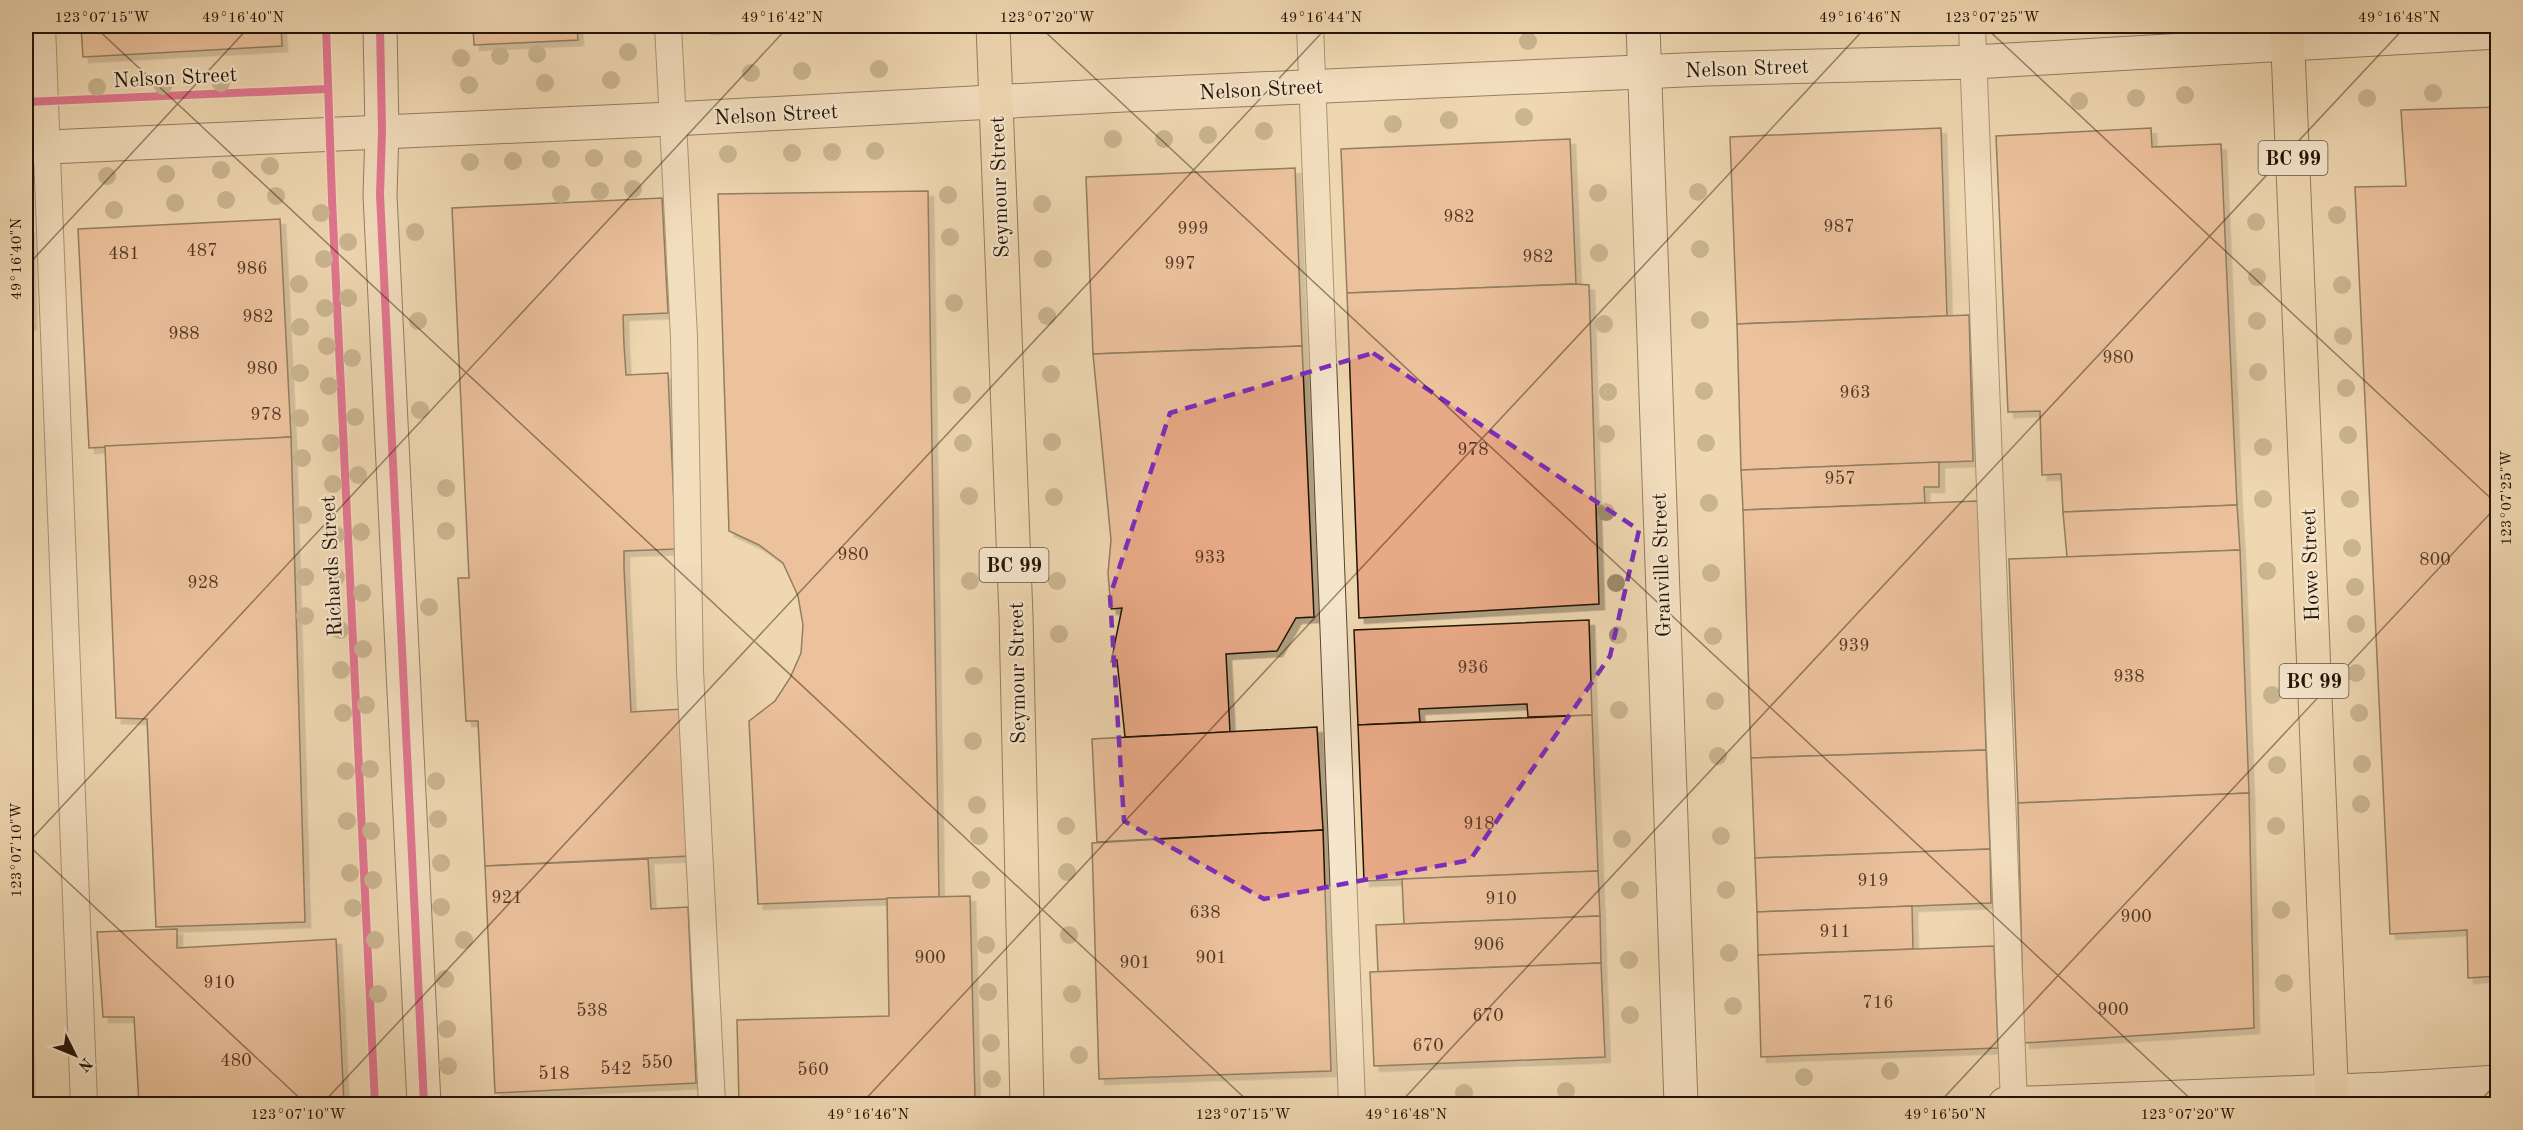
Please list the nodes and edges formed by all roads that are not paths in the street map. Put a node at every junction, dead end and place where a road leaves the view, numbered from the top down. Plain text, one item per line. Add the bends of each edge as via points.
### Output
1 (42, 26) edge
2 (380, 26) edge
3 (668, 26) edge
4 (993, 26) edge
5 (1310, 26) edge
6 (1643, 26) edge
7 (1972, 26) edge
8 (2498, 32) edge
9 (2288, 35) edge
10 (1974, 62) junction
11 (1643, 72) junction
12 (1313, 87) junction
13 (995, 102) junction
14 (672, 119) junction
15 (382, 131) junction
16 (36, 147) edge
17 (2474, 1090) edge
18 (2331, 1098) edge
19 (84, 1104) edge
20 (424, 1104) edge
21 (712, 1104) edge
22 (1027, 1104) edge
23 (1352, 1104) edge
24 (1681, 1104) edge
25 (2005, 1104) edge
26 (2014, 1104) edge

1 - 16 lane
2 - 15 main road
3 - 14 lane
4 - 13 highway, Seymour Street / BC 99
5 - 12 lane
6 - 11 main road, Granville Street
7 - 10 lane
8 - 9 main road, Nelson Street
9 - 10 main road, Nelson Street
9 - 18 highway, Howe Street / BC 99
10 - 11 main road, Nelson Street
10 - 26 lane
11 - 12 main road, Nelson Street
11 - 24 main road, Granville Street
12 - 13 main road, Nelson Street
12 - 23 lane
13 - 14 main road, Nelson Street
13 - 22 highway, Seymour Street / BC 99 via 1016,616
14 - 15 main road, Nelson Street
14 - 21 lane via 684,337 690,671
15 - 16 main road, Nelson Street
15 - 20 main road via 381,207
16 - 19 lane
17 - 18 main road
18 - 26 main road
25 - 26 main road

